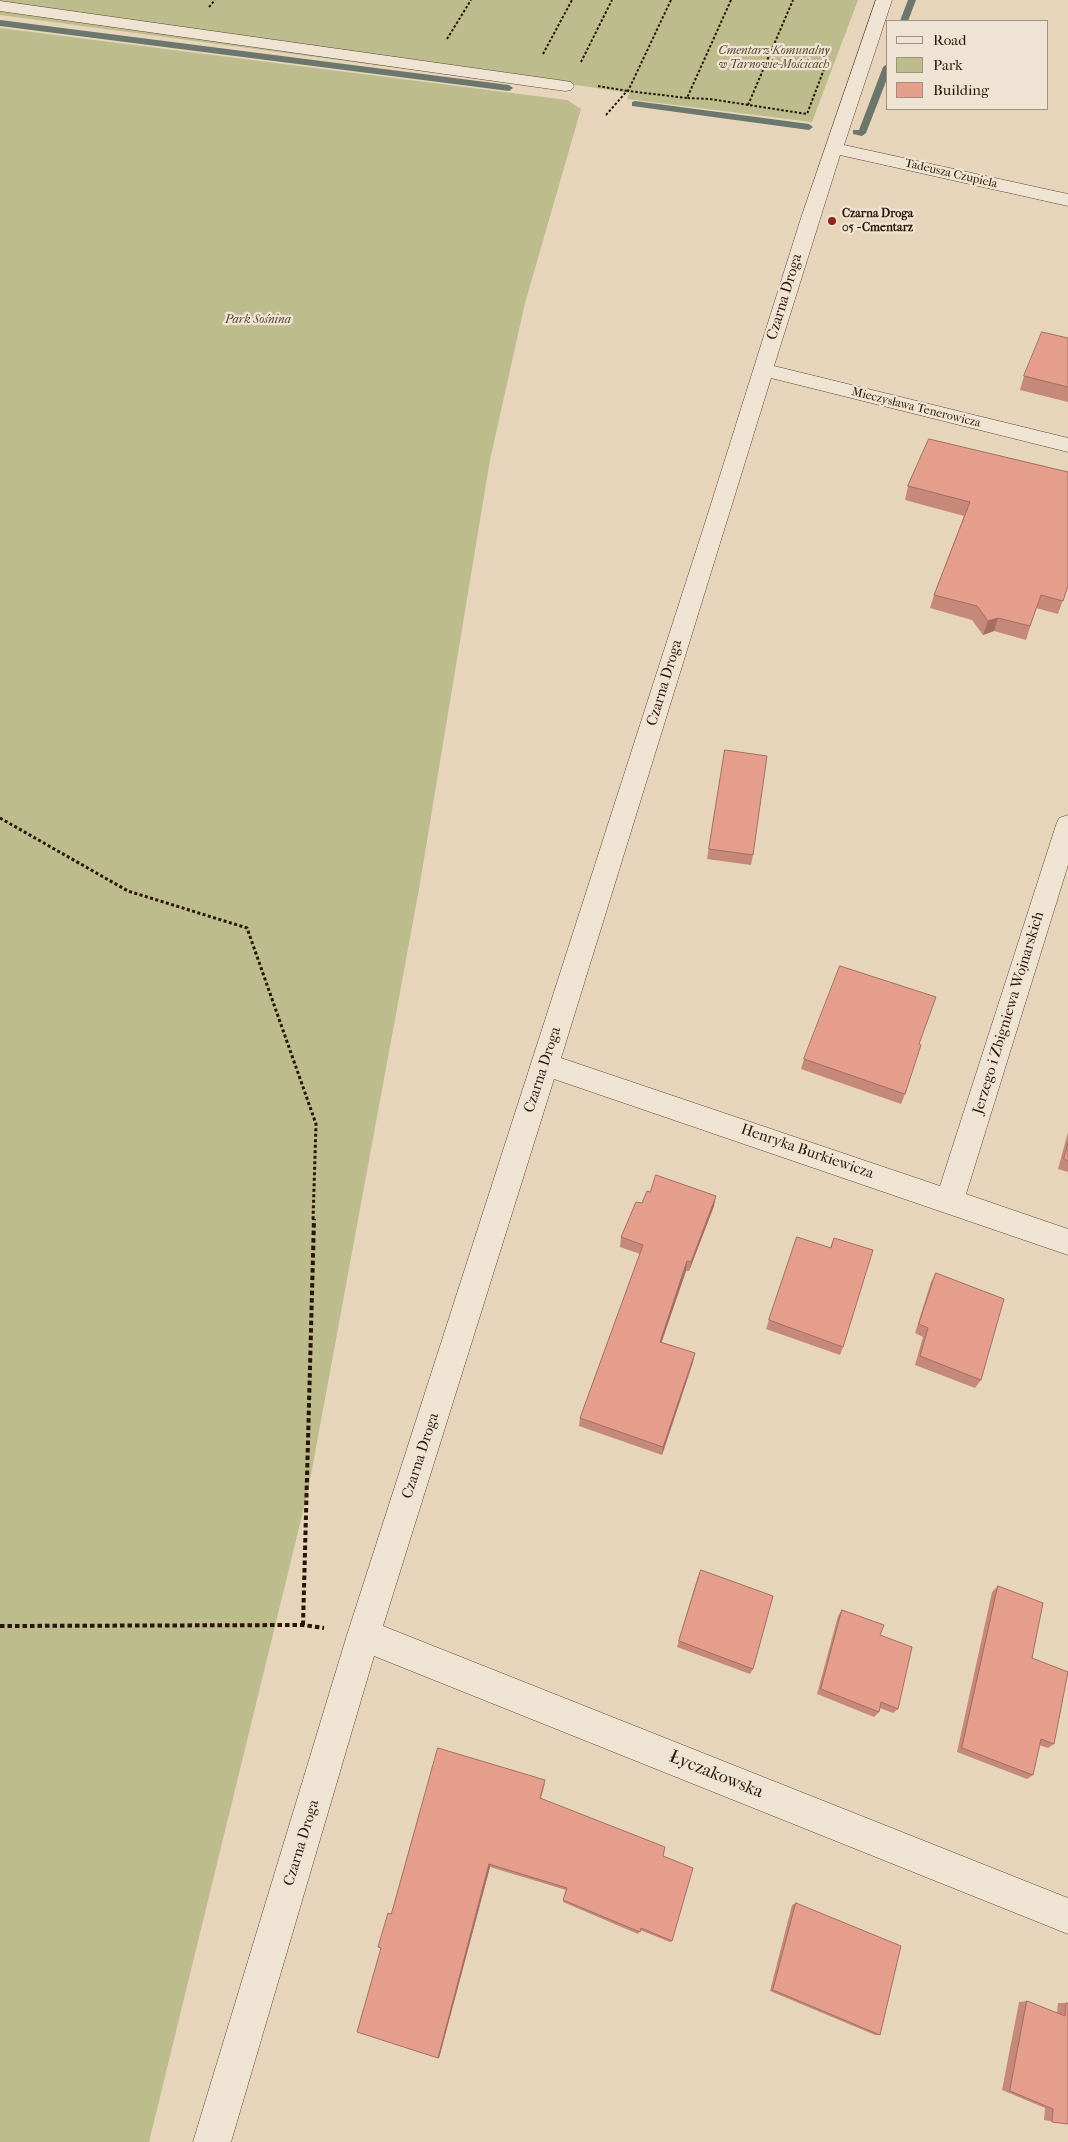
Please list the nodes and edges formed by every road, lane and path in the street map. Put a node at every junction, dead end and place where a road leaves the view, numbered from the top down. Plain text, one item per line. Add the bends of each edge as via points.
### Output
1 (471, 0) edge
2 (572, 0) edge
3 (612, 0) edge
4 (671, 0) edge
5 (731, 0) edge
6 (793, 0) edge
7 (884, 0) edge
8 (0, 6) edge
9 (123, 7) dead end
10 (112, 22) junction
11 (827, 61) dead end
12 (578, 66) dead end
13 (430, 68) junction
14 (529, 81) junction
15 (589, 85) dead end
16 (565, 86) dead end
17 (628, 91) junction
18 (687, 98) junction
19 (748, 105) junction
20 (606, 115) dead end
21 (834, 148) junction
22 (1068, 200) edge
23 (763, 370) junction
24 (1068, 445) edge
25 (0, 818) edge
26 (1068, 825) edge
27 (545, 1064) junction
28 (950, 1201) junction
29 (1068, 1242) edge
30 (303, 1625) junction
31 (0, 1626) edge
32 (364, 1635) junction
33 (1068, 1916) edge
34 (212, 2142) edge

1 - 13 path
2 - 14 path
3 - 12 path
4 - 17 path
5 - 18 path
6 - 19 path
7 - 21 street, Czarna Droga
8 - 10 street
9 - 10 street
10 - 13 street
11 - 19 path via 807,114
13 - 14 street
14 - 16 street
15 - 17 path
17 - 18 path
17 - 20 path
18 - 19 path
21 - 22 street, Tadeusza Czupiela
21 - 23 street, Czarna Droga
23 - 24 street, Mieczysława Tenerowicza
23 - 27 street, Czarna Droga
25 - 30 path via 128,891 246,928 316,1124
26 - 28 street, Jerzego i Zbigniewa Wojnarskich
27 - 28 street, Henryka Burkiewicza
27 - 32 street, Czarna Droga
28 - 29 street, Henryka Burkiewicza
30 - 31 path
30 - 32 path
32 - 33 street, Łyczakowska
32 - 34 street, Czarna Droga

